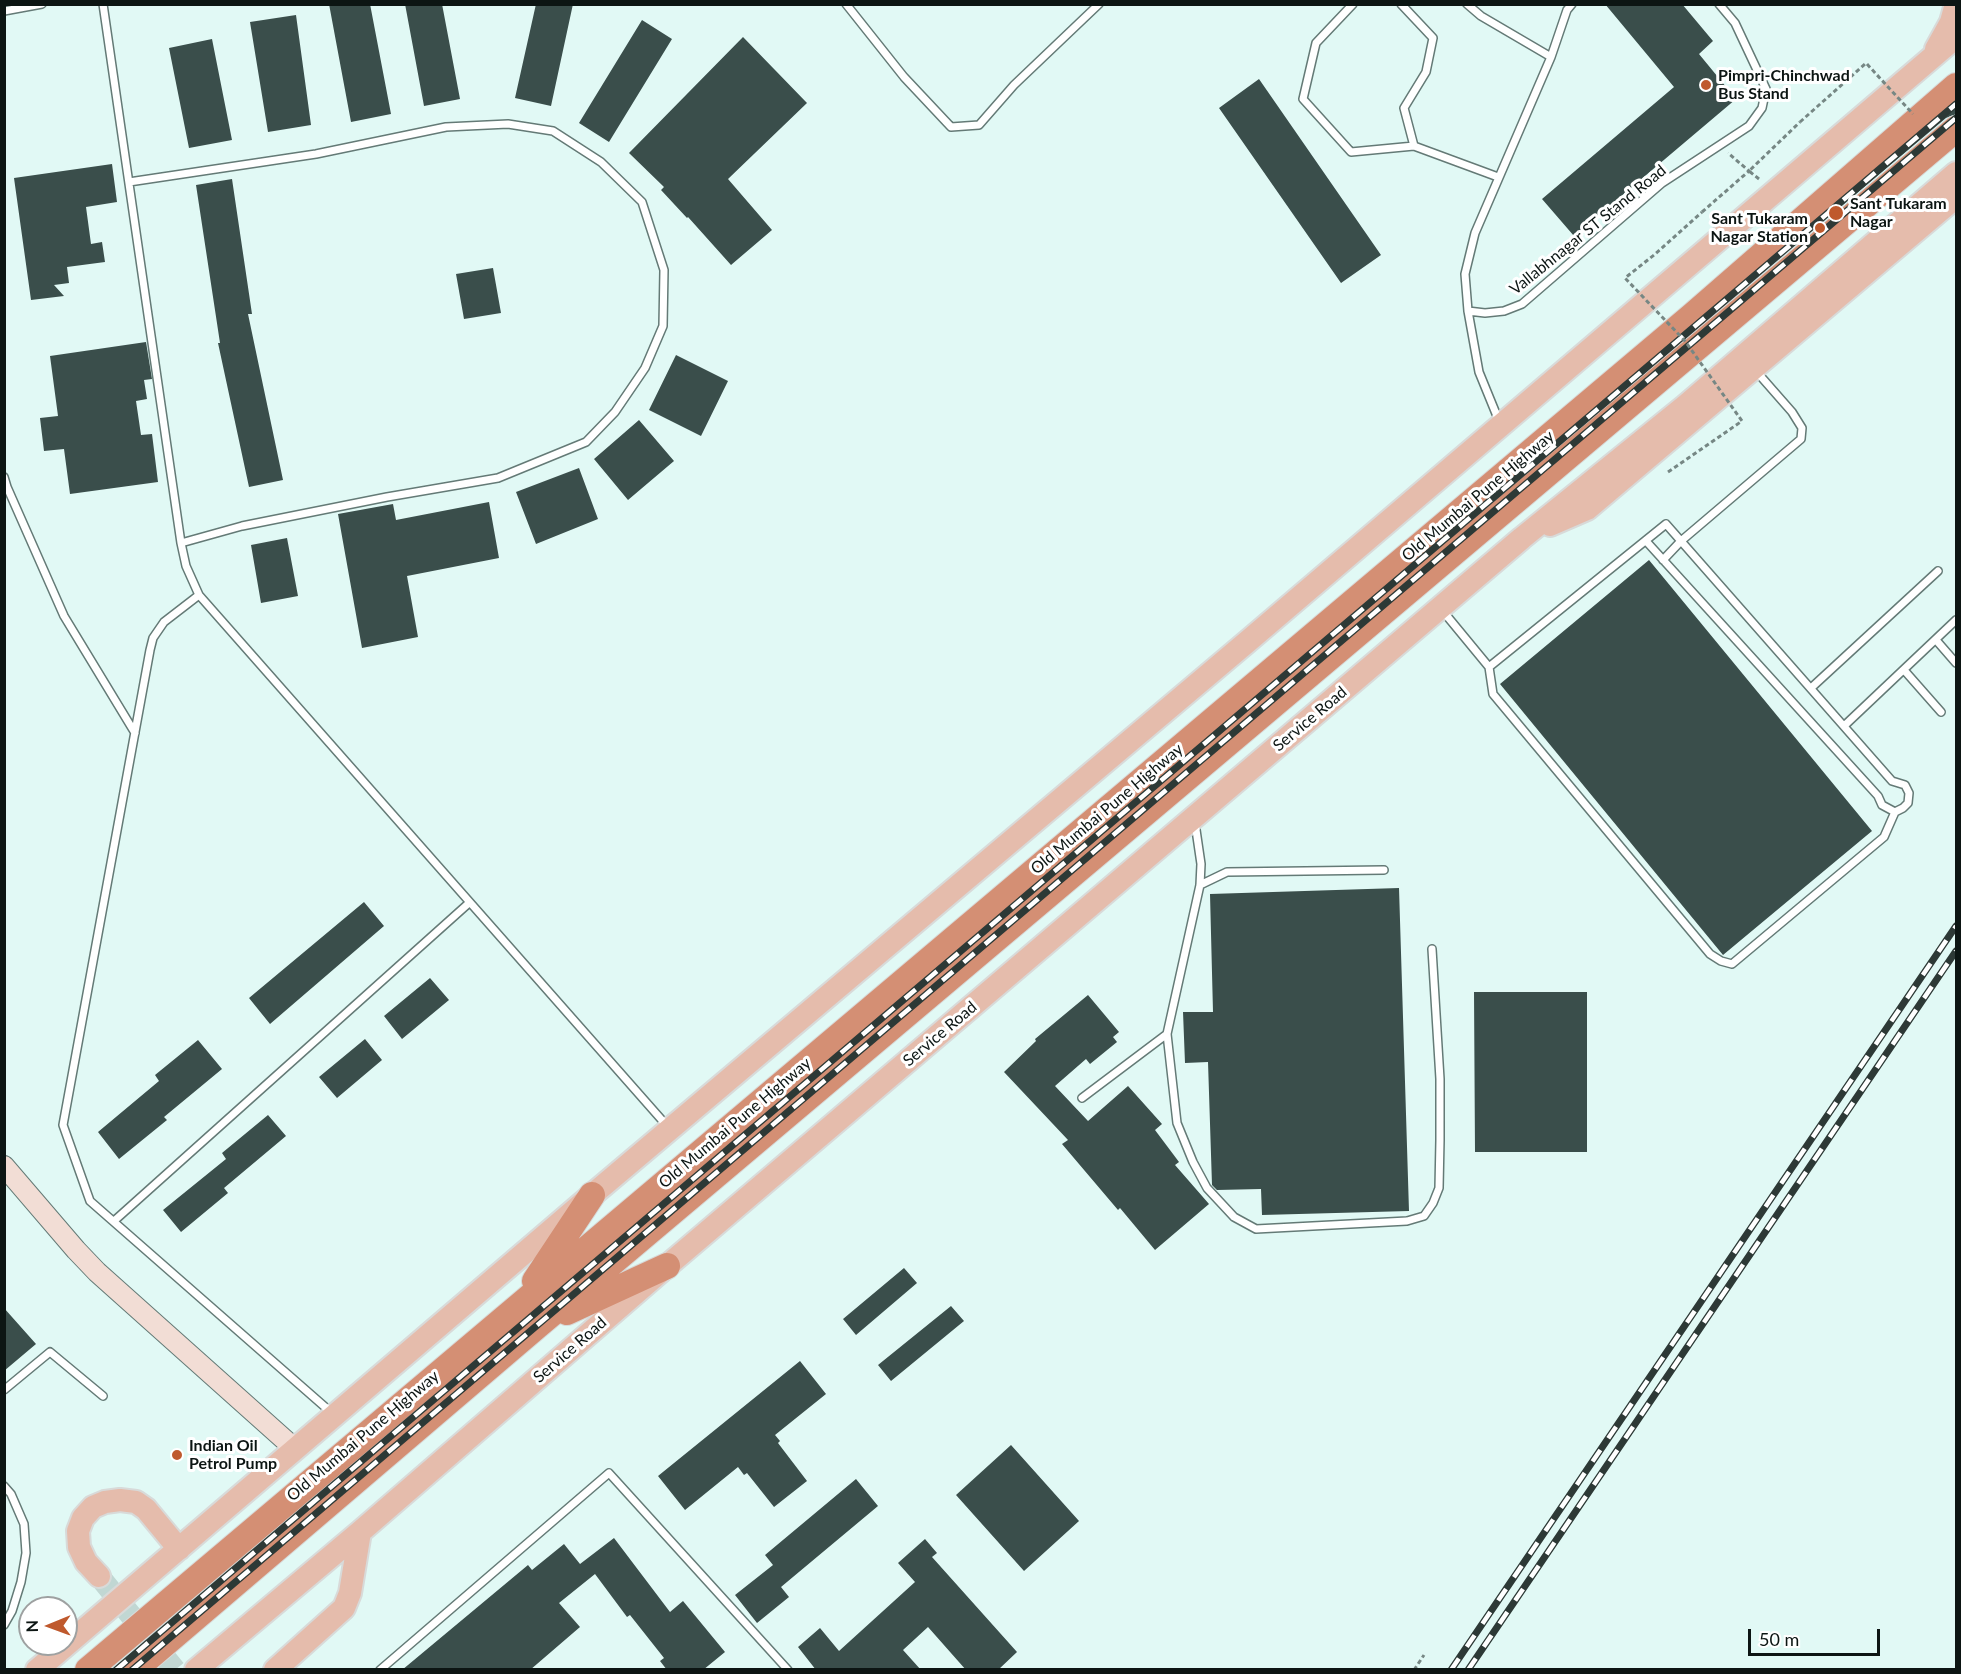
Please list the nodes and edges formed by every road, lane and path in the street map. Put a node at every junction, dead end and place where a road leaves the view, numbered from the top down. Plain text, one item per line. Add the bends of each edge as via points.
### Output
1 (42, 4) edge
2 (103, 4) edge
3 (846, 4) edge
4 (1099, 4) edge
5 (1353, 4) edge
6 (1401, 4) edge
7 (1467, 4) edge
8 (1572, 4) edge
9 (1719, 4) edge
10 (1956, 4) edge
11 (4, 11) edge
12 (1956, 37) edge
13 (1551, 57) junction
14 (1929, 60) junction
15 (1956, 86) edge
16 (1913, 114) dead end
17 (1956, 129) edge
18 (1414, 146) junction
19 (1720, 146) junction
20 (1749, 171) junction
21 (1956, 173) edge
22 (1498, 177) junction
23 (129, 182) junction
24 (1956, 197) edge
25 (1468, 311) junction
26 (1754, 368) junction
27 (1501, 426) junction
28 (1668, 472) dead end
29 (4, 477) edge
30 (1522, 538) junction
31 (1646, 541) junction
32 (1681, 541) junction
33 (182, 543) junction
34 (1663, 560) junction
35 (1938, 571) dead end
36 (199, 595) junction
37 (1440, 608) junction
38 (1956, 620) edge
39 (1936, 640) junction
40 (1956, 663) edge
41 (1489, 667) junction
42 (1904, 670) junction
43 (1811, 688) junction
44 (1941, 712) dead end
45 (1844, 726) junction
46 (135, 733) junction
47 (1895, 812) junction
48 (1195, 817) junction
49 (1384, 870) dead end
50 (1200, 885) junction
51 (469, 903) junction
52 (1432, 949) dead end
53 (1167, 1034) junction
54 (1082, 1098) dead end
55 (670, 1129) junction
56 (4, 1166) edge
57 (592, 1195) junction
58 (114, 1221) junction
59 (667, 1266) junction
60 (518, 1306) junction
61 (538, 1325) junction
62 (4, 1390) edge
63 (103, 1396) dead end
64 (335, 1415) junction
65 (295, 1449) junction
66 (4, 1486) edge
67 (11, 1494) junction
68 (4, 1499) edge
69 (360, 1532) junction
70 (179, 1549) junction
71 (99, 1576) tunnel mouth
72 (4, 1625) edge
73 (1424, 1655) dead end
74 (37, 1670) edge
75 (88, 1670) edge
76 (134, 1670) edge
77 (196, 1670) edge
78 (275, 1670) edge
79 (380, 1670) edge
80 (788, 1670) edge
81 (1414, 1670) edge

1 - 11 lane
2 - 23 lane
3 - 4 lane via 904,77 951,127 979,125 1014,85
5 - 18 lane via 1316,43 1303,99 1351,152
6 - 18 lane via 1433,38 1426,72 1404,108
7 - 13 lane
8 - 13 lane
9 - 19 lane, Vallabhnagar ST Stand Road via 1735,23 1766,89 1762,108 1749,126
10 - 14 main road via 1951,22
12 - 14 main road
13 - 22 lane
14 - 27 main road
15 - 60 highway, Old Mumbai Pune Highway via 1692,316
16 - 20 path, bridge via 1866,63
17 - 61 highway, Old Mumbai Pune Highway
18 - 22 lane
19 - 20 path
19 - 25 lane, Vallabhnagar ST Stand Road via 1662,183 1522,304 1504,311
20 - 28 path, bridge via 1625,278 1685,341 1743,421
21 - 30 main road, Service Road via 1684,406
22 - 25 lane via 1475,232 1465,274
23 - 33 lane
23 - 33 lane via 316,154 446,127 508,124 553,131 602,162 642,201 664,270 663,326 645,368 615,412 586,442 498,478 253,524
24 - 26 main road
25 - 27 lane via 1479,372
26 - 30 main road via 1587,509
26 - 32 lane via 1792,412 1802,428 1801,439
27 - 55 main road
29 - 46 lane via 64,616
30 - 37 main road, Service Road
31 - 32 lane via 1666,524
31 - 34 lane
31 - 41 lane
32 - 34 lane
32 - 43 lane
33 - 36 lane via 186,566
34 - 47 lane via 1878,796 1882,805
35 - 43 lane
36 - 46 lane via 164,622 153,638
36 - 51 lane
37 - 41 lane
37 - 48 main road, Service Road
38 - 39 lane
39 - 40 lane
39 - 42 lane
41 - 47 lane via 1493,694 1710,954 1721,961 1732,964 1884,837
42 - 44 lane
42 - 45 lane
43 - 45 lane
45 - 47 lane via 1892,781 1905,785 1908,803
46 - 58 lane via 63,1125 90,1201
48 - 50 lane
48 - 59 main road, Service Road
49 - 50 lane via 1227,872
50 - 53 lane
51 - 55 lane
51 - 58 lane
52 - 53 lane via 1440,1079 1439,1188 1424,1216 1407,1221 1256,1229 1234,1217 1207,1188 1177,1123
53 - 54 lane
55 - 57 main road
56 - 65 street via 97,1272
57 - 60 highway
57 - 64 main road
58 - 64 lane
59 - 61 highway
59 - 69 main road, Service Road
60 - 75 highway, Old Mumbai Pune Highway
61 - 76 highway, Old Mumbai Pune Highway
62 - 63 lane via 50,1352
64 - 65 main road
65 - 70 main road
66 - 67 lane
67 - 68 lane
67 - 72 lane via 24,1524 26,1554 21,1582
69 - 77 main road, Service Road
69 - 78 main road via 344,1608
70 - 71 main road via 136,1502 120,1500 93,1506 82,1518 79,1547
70 - 74 main road
73 - 81 path
79 - 80 lane via 609,1473

